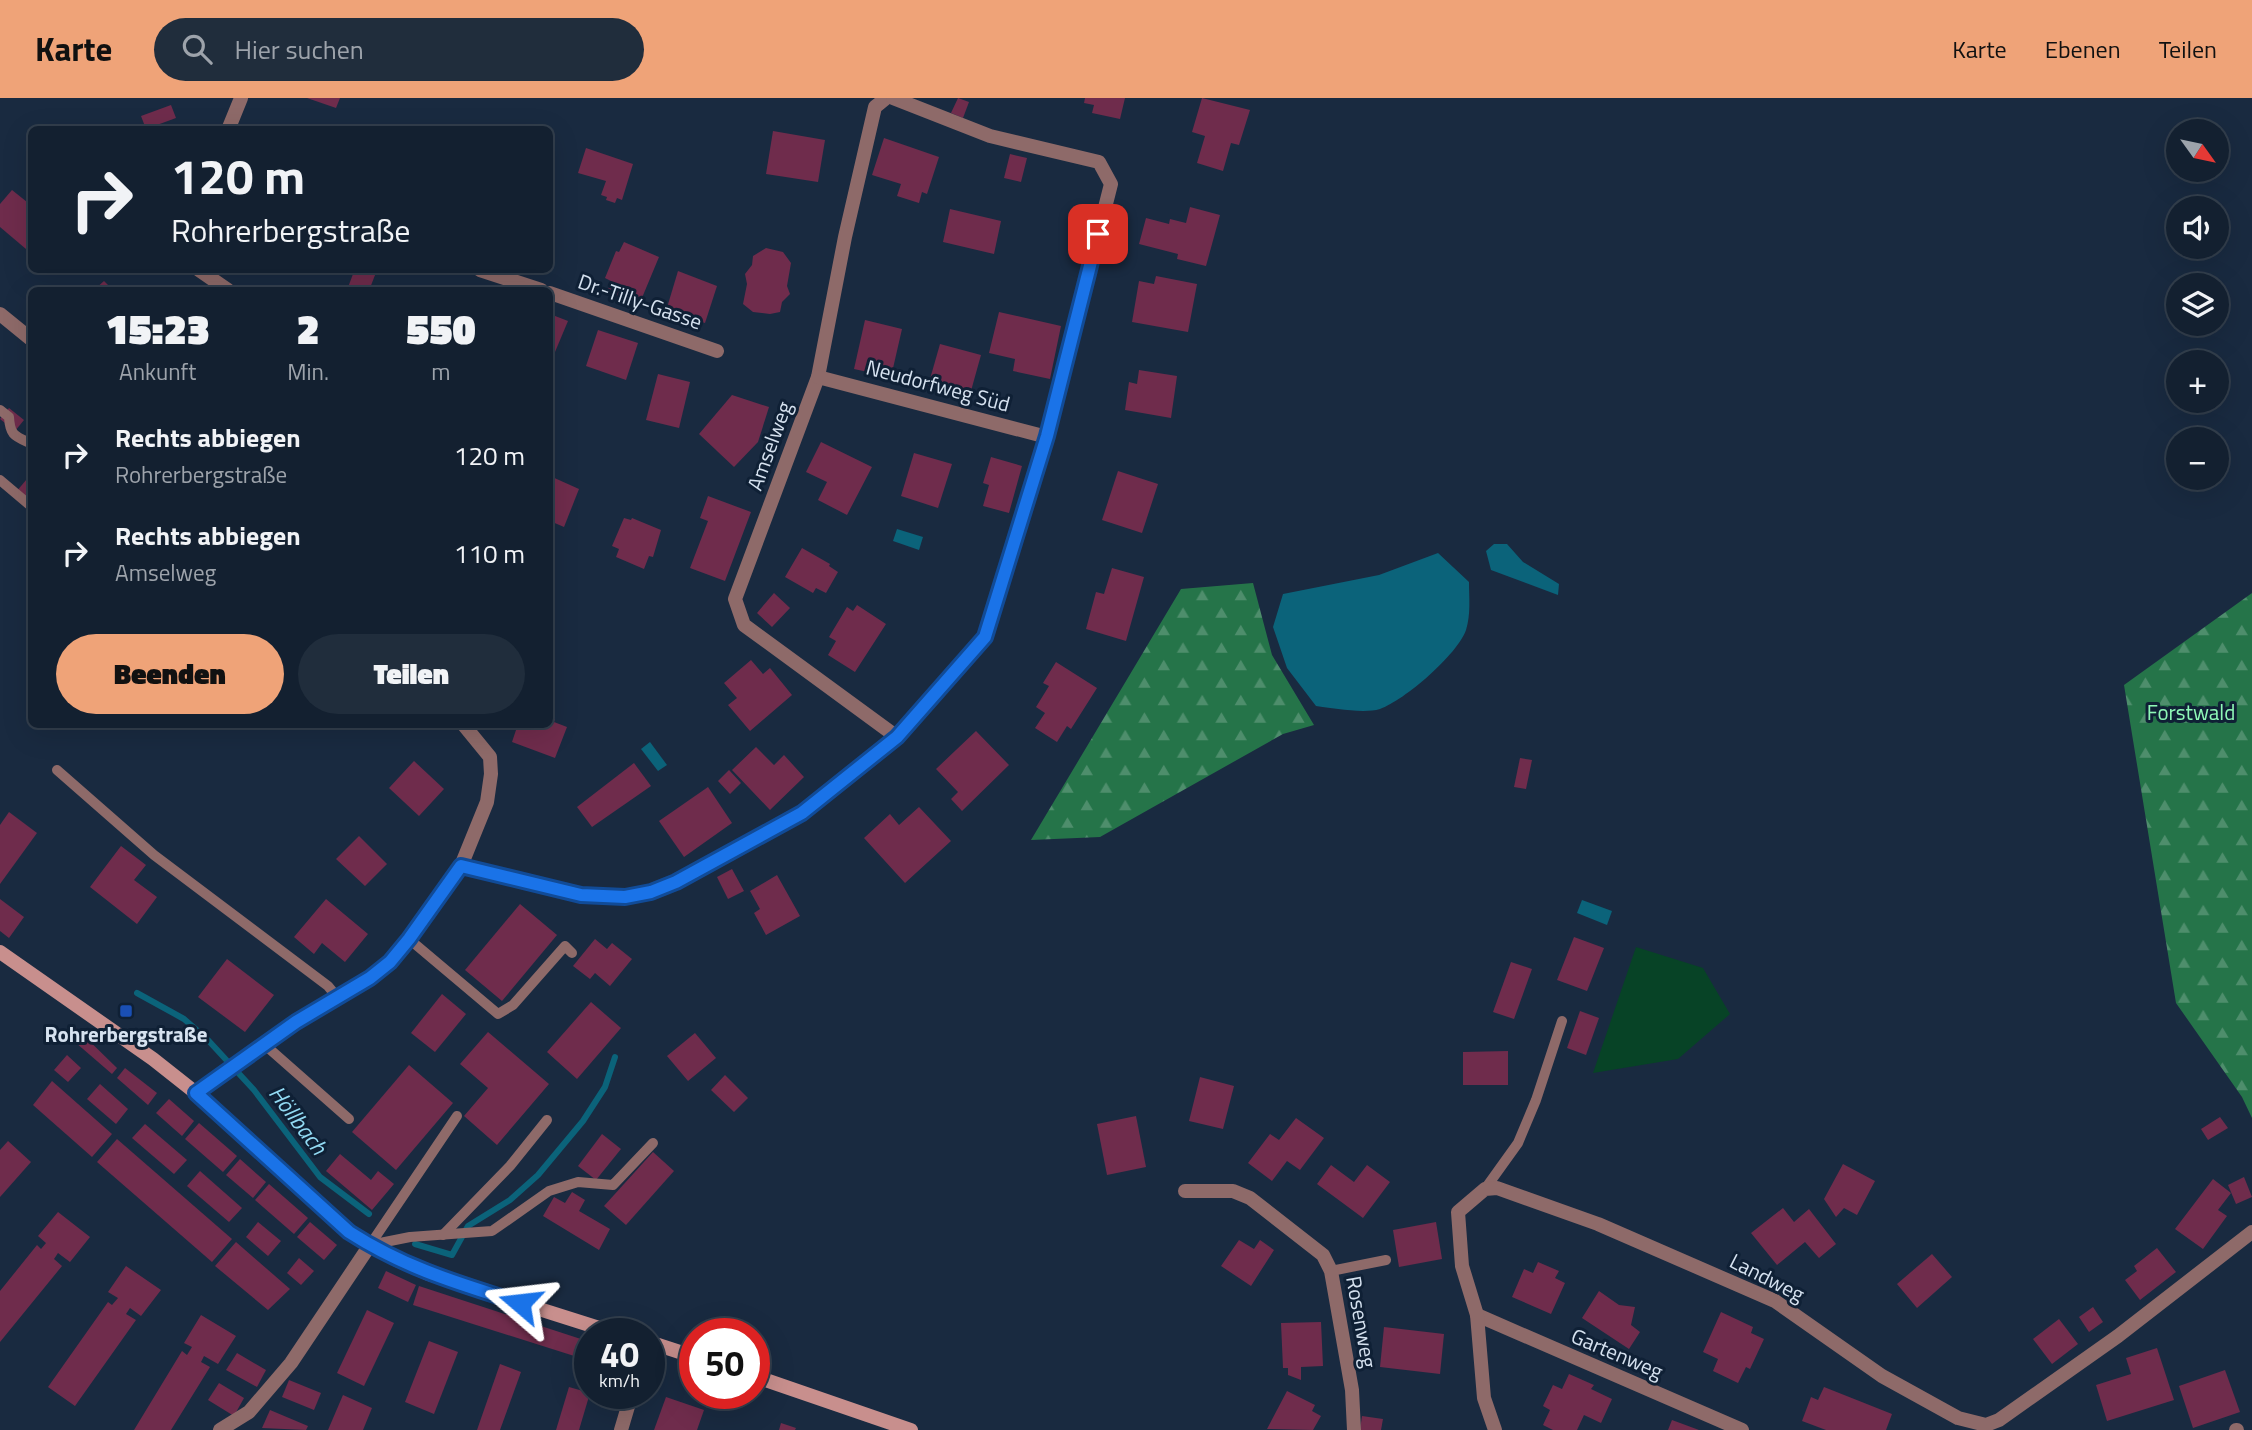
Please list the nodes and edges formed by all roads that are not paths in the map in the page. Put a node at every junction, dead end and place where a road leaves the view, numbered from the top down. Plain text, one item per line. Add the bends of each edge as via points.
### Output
1 (241, 98) edge
2 (886, 98) edge
3 (893, 98) edge
4 (230, 126) edge
5 (203, 273) edge
6 (489, 273) edge
7 (224, 287) edge
8 (532, 287) edge
9 (553, 294) edge
10 (0, 314) edge
11 (28, 337) edge
12 (717, 351) dead end
13 (818, 377) junction
14 (0, 410) edge
15 (1047, 436) junction
16 (28, 442) edge
17 (0, 480) edge
18 (28, 503) edge
19 (466, 728) edge
20 (897, 737) junction
21 (57, 770) dead end
22 (461, 866) junction
23 (409, 939) junction
24 (0, 952) edge
25 (572, 953) dead end
26 (337, 997) junction
27 (1562, 1021) dead end
28 (265, 1045) junction
29 (196, 1093) junction
30 (457, 1115) dead end
31 (349, 1119) dead end
32 (547, 1120) dead end
33 (653, 1143) dead end
34 (1485, 1189) junction
35 (1185, 1191) dead end
36 (2252, 1232) edge
37 (443, 1235) junction
38 (370, 1245) junction
39 (1386, 1260) dead end
40 (1331, 1271) junction
41 (1477, 1315) junction
42 (574, 1320) edge
43 (770, 1382) edge
44 (627, 1409) edge
45 (220, 1430) edge
46 (621, 1430) edge
47 (911, 1430) edge
48 (1354, 1430) edge
49 (1495, 1430) edge
50 (1742, 1430) edge

1 - 4 street
2 - 13 street, Amselweg via 875,107
3 - 15 street via 990,136 1099,162 1111,184
5 - 7 street
6 - 8 street
9 - 12 street, Dr.-Tilly-Gasse
10 - 11 street
13 - 15 street, Neudorfweg Süd
13 - 20 street, Amselweg via 736,599 744,625
14 - 16 lane via 9,417 12,434
15 - 20 street via 985,637
17 - 18 lane
19 - 22 street via 489,757 491,774 487,802
20 - 22 street via 802,813 651,892 625,897 581,895
21 - 26 lane via 154,855
22 - 23 street
23 - 25 lane via 498,1014 513,1005 565,946
23 - 26 street via 370,978
24 - 29 main road
26 - 28 street
27 - 34 lane via 1518,1143
28 - 29 street
28 - 31 lane
29 - 38 main road via 349,1232
30 - 38 lane
32 - 37 lane
33 - 37 lane via 613,1185 578,1182 548,1191 492,1231
34 - 36 street, Landweg via 1497,1188 1598,1224 1775,1301 1882,1376 1958,1418 1986,1425 2118,1336
34 - 41 street via 1458,1212 1462,1266
35 - 40 street, Rosenweg via 1233,1191 1250,1198 1323,1255
37 - 38 lane
38 - 42 main road via 429,1275
38 - 45 street via 291,1363 249,1412
39 - 40 lane
40 - 48 street, Rosenweg via 1352,1390
41 - 49 street via 1484,1398
41 - 50 street, Gartenweg
43 - 47 main road
44 - 46 street

